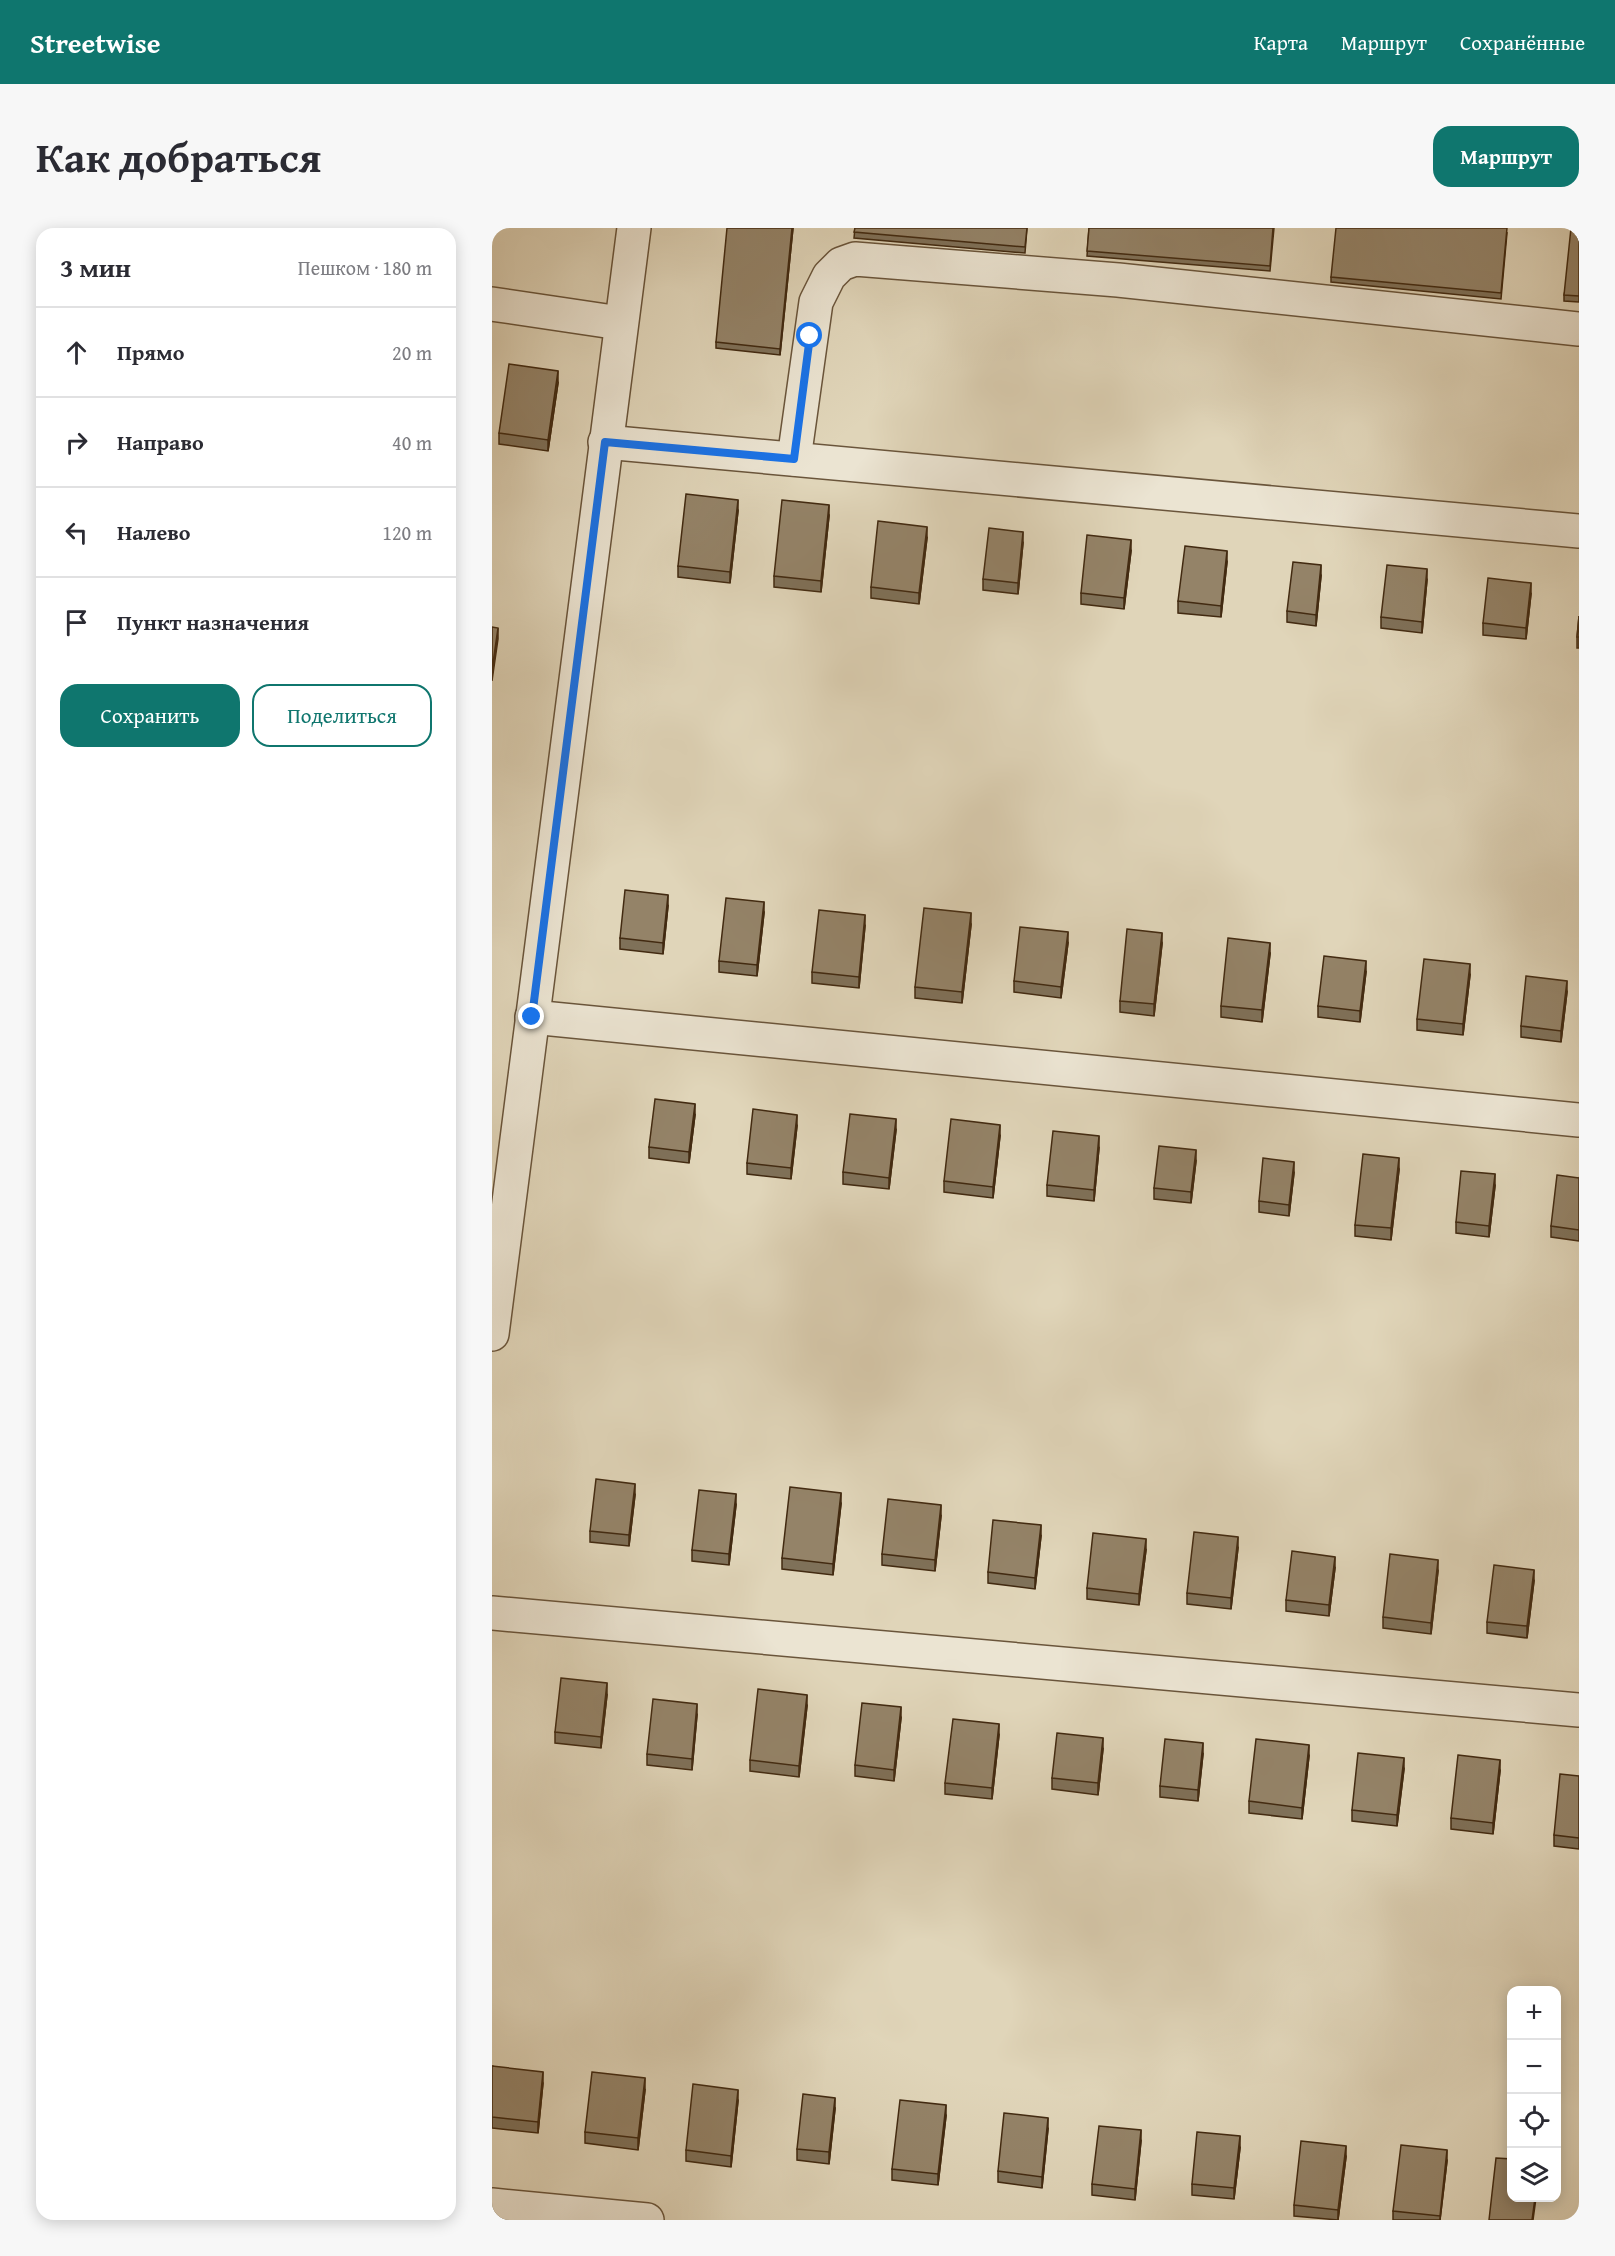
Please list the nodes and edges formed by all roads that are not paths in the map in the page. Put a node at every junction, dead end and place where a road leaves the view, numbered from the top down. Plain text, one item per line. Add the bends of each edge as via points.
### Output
1 (634, 228) edge
2 (492, 304) edge
3 (620, 323) junction
4 (1579, 329) edge
5 (605, 442) junction
6 (794, 459) junction
7 (1579, 531) edge
8 (532, 1017) junction
9 (1579, 1120) edge
10 (498, 1242) edge
11 (492, 1334) edge
12 (492, 1613) edge
13 (1579, 1710) edge
14 (492, 2205) edge
15 (647, 2220) edge

1 - 3 street
2 - 3 street
3 - 5 street
4 - 6 street via 1118,280 855,259 841,264 829,276 816,302
5 - 6 street
5 - 8 street
6 - 7 street
8 - 9 street
8 - 10 street
10 - 11 street
12 - 13 street
14 - 15 street

